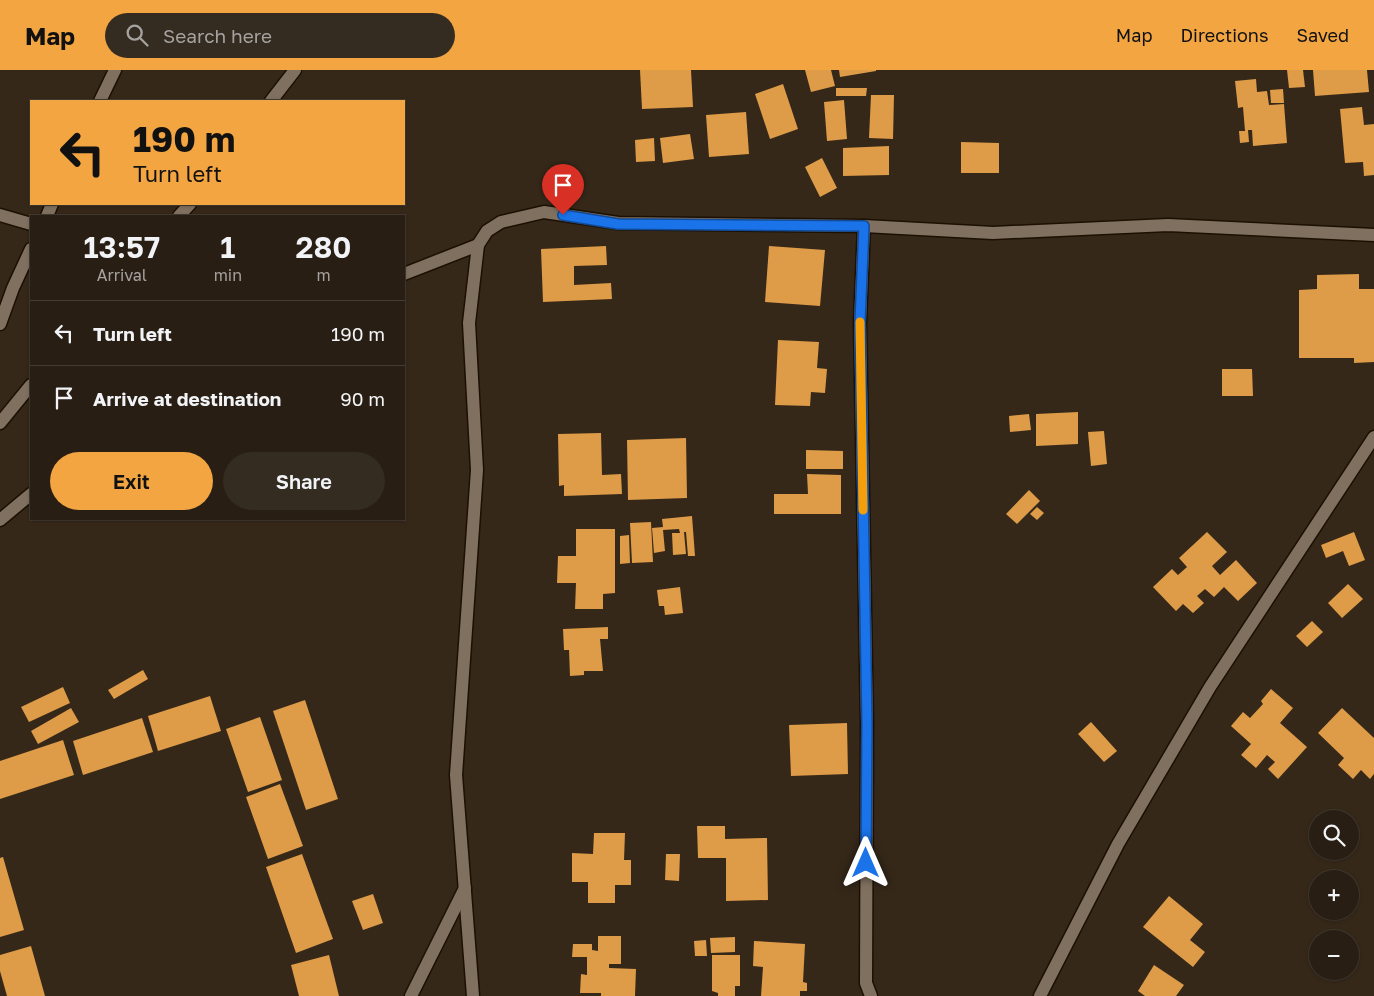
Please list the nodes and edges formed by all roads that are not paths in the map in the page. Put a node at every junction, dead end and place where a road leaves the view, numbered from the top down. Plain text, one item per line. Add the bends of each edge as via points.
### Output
1 (115, 70) edge
2 (294, 70) edge
3 (100, 100) edge
4 (272, 100) edge
5 (189, 205) edge
6 (0, 215) edge
7 (180, 215) edge
8 (30, 224) edge
9 (864, 226) junction
10 (1374, 235) edge
11 (478, 245) junction
12 (30, 251) edge
13 (405, 274) edge
14 (0, 324) edge
15 (30, 387) edge
16 (0, 423) edge
17 (1374, 437) edge
18 (30, 495) edge
19 (0, 520) edge
20 (465, 888) junction
21 (411, 996) edge
22 (473, 996) edge
23 (871, 996) edge
24 (1040, 996) edge

1 - 3 street
2 - 4 street
5 - 7 street
6 - 8 street
9 - 10 street via 993,233 1168,224
9 - 11 street via 618,224 544,212 501,222 487,231
9 - 23 street via 860,322 867,724 866,983
11 - 13 street
11 - 20 street via 469,323 477,470 456,776
12 - 14 street
15 - 16 street
17 - 24 street via 1210,687 1118,844
18 - 19 street
20 - 21 street
20 - 22 street

